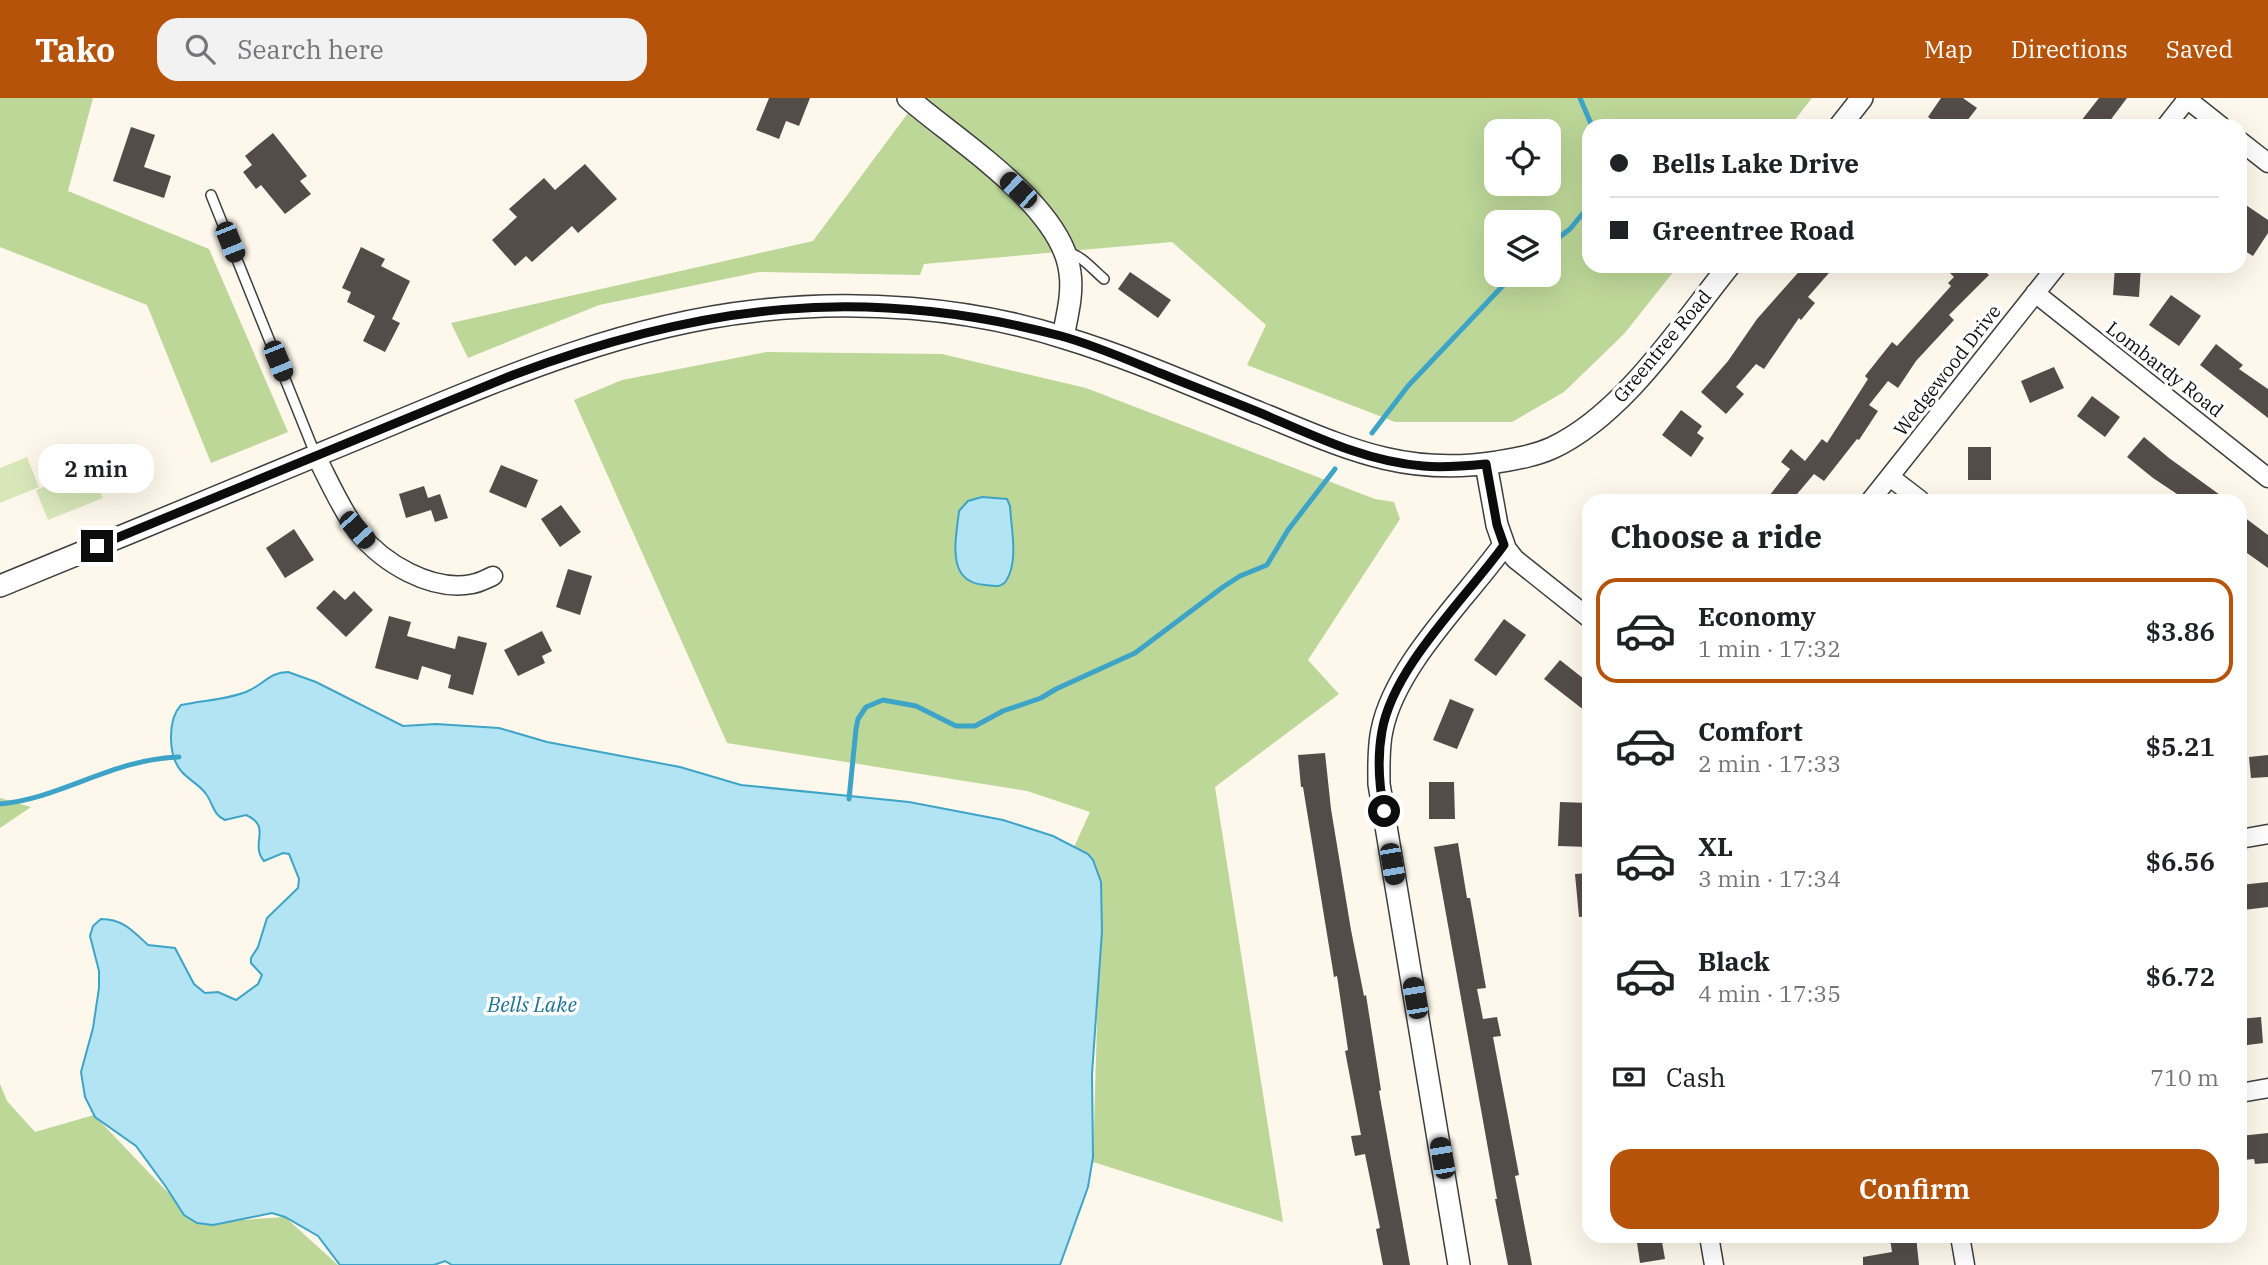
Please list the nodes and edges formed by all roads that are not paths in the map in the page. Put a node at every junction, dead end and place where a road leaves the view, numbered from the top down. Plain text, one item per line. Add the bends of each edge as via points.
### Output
1 (908, 98) edge
2 (1862, 98) edge
3 (2188, 99) edge
4 (1846, 119) edge
5 (2172, 119) edge
6 (2212, 119) edge
7 (2247, 146) edge
8 (2268, 163) edge
9 (211, 195) dead end
10 (1065, 253) junction
11 (1723, 273) edge
12 (2051, 273) edge
13 (1104, 279) dead end
14 (2035, 293) junction
15 (1063, 337) junction
16 (316, 456) junction
17 (1486, 464) junction
18 (1890, 477) junction
19 (2268, 478) edge
20 (1876, 494) edge
21 (1912, 494) edge
22 (1504, 545) junction
23 (493, 576) dead end
24 (0, 586) edge
25 (1582, 612) edge
26 (2268, 834) edge
27 (2247, 838) edge
28 (2268, 1088) edge
29 (2247, 1092) edge
30 (1710, 1243) edge
31 (1961, 1243) edge
32 (1459, 1265) edge
33 (1714, 1265) edge
34 (1965, 1265) edge

1 - 10 street via 1029,200 1050,223
2 - 4 street
3 - 5 street
3 - 6 street
7 - 8 street
9 - 16 lane
10 - 13 lane via 1073,253
10 - 15 street via 1071,285
11 - 17 street, Greentree Road via 1604,414 1554,447
12 - 14 street, Wedgewood Drive
14 - 18 street, Wedgewood Drive
14 - 19 street, Lombardy Road
15 - 16 street, Greentree Road via 918,310 826,306 743,312 674,324 560,357
15 - 17 street, Greentree Road via 1382,459 1423,467
16 - 23 street via 357,530 394,564 437,583 473,584
16 - 24 street, Greentree Road
17 - 22 street
18 - 20 street, Wedgewood Drive
18 - 21 street
22 - 25 street via 1514,559
22 - 32 street via 1406,674 1382,729 1379,755 1379,785
26 - 27 street
28 - 29 street
30 - 33 street
31 - 34 street

